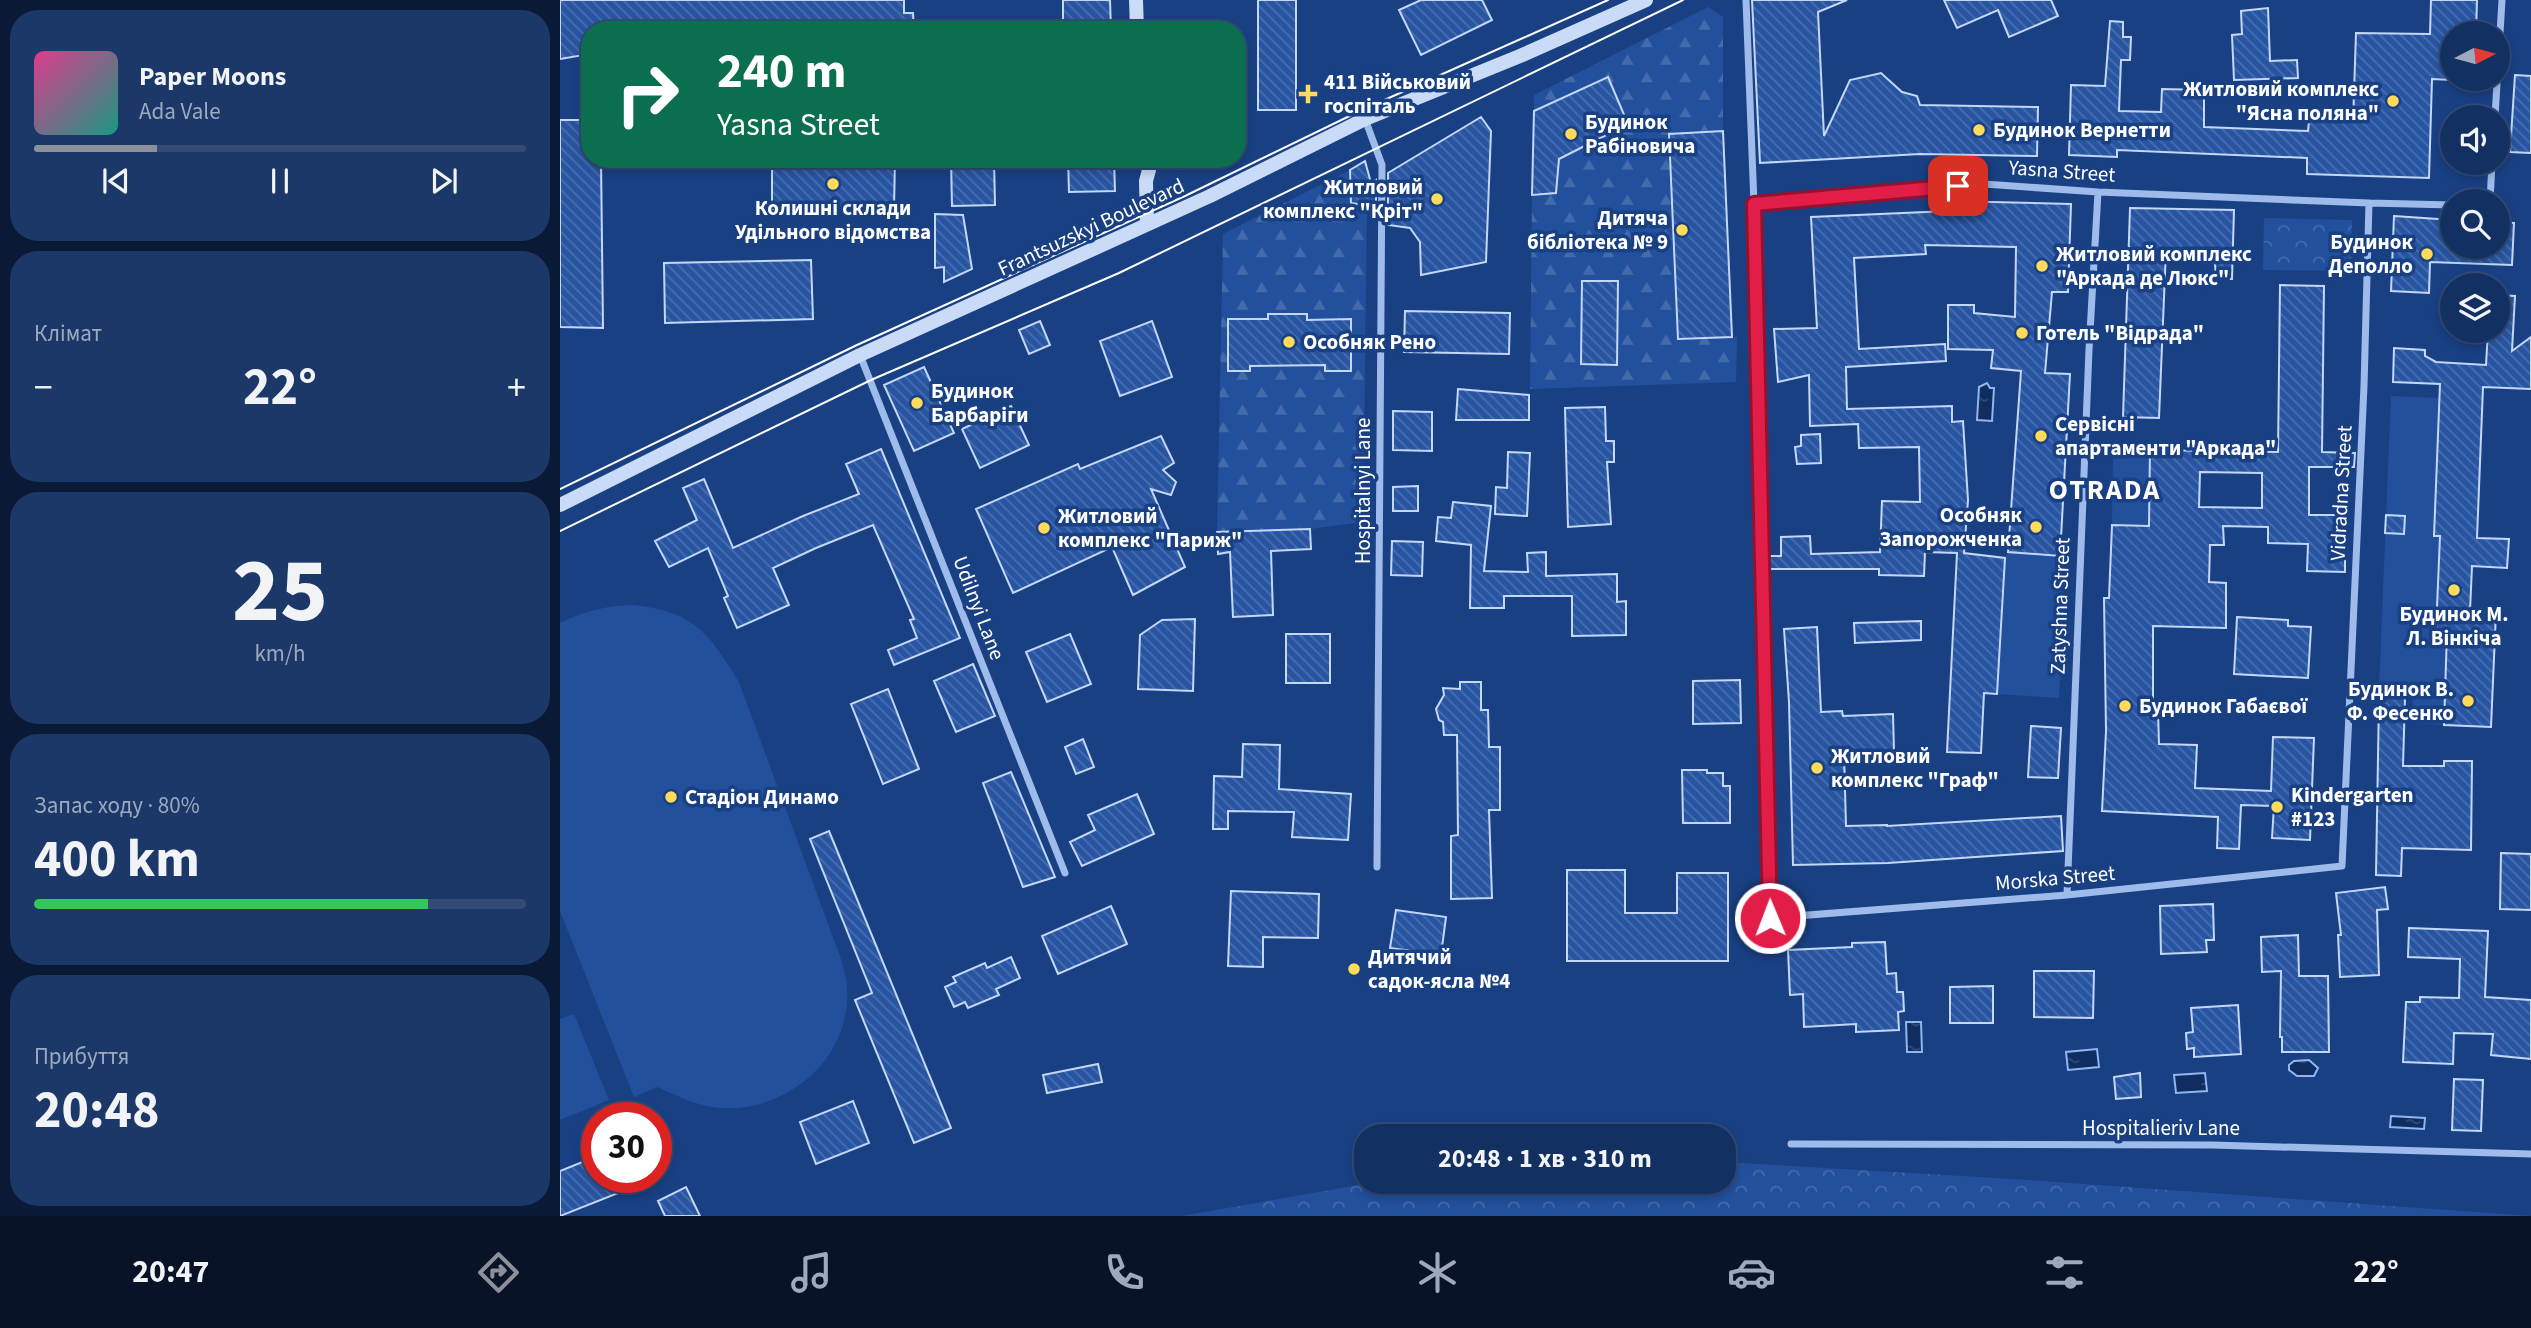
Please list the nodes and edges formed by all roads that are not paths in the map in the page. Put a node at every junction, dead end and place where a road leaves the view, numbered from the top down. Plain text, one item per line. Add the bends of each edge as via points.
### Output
1 (1136, 0) edge
2 (1146, 0) edge
3 (1646, 0) edge
4 (1746, 0) edge
5 (2502, 0) edge
6 (1137, 21) edge
7 (1146, 21) edge
8 (2496, 105) edge
9 (1365, 119) junction
10 (1140, 168) edge
11 (1149, 168) edge
12 (1146, 181) junction
13 (2098, 192) junction
14 (2369, 203) junction
15 (1754, 204) junction
16 (2440, 205) edge
17 (1147, 223) junction
18 (860, 355) junction
19 (560, 505) edge
20 (2342, 866) joint
21 (1377, 867) dead end
22 (1065, 873) dead end
23 (2067, 895) junction
24 (1791, 1144) dead end
25 (2531, 1153) edge

1 - 6 street
2 - 7 street
3 - 9 street, Frantsuzskyi Boulevard
4 - 15 street
5 - 8 street
9 - 17 street, Frantsuzskyi Boulevard
9 - 21 street, Hospitalnyi Lane via 1382,165
10 - 12 street
11 - 12 street
12 - 17 street
13 - 14 street, Yasna Street
13 - 15 street, Yasna Street via 1984,184
13 - 23 street, Zatyshna Street
14 - 16 street
14 - 20 street, Vidradna Street
15 - 23 street, Morska Street via 1770,918
17 - 18 street, Frantsuzskyi Boulevard
18 - 19 street, Frantsuzskyi Boulevard
18 - 22 street, Udilnyi Lane
20 - 23 street, Morska Street
24 - 25 street, Hospitalieriv Lane via 2212,1145

